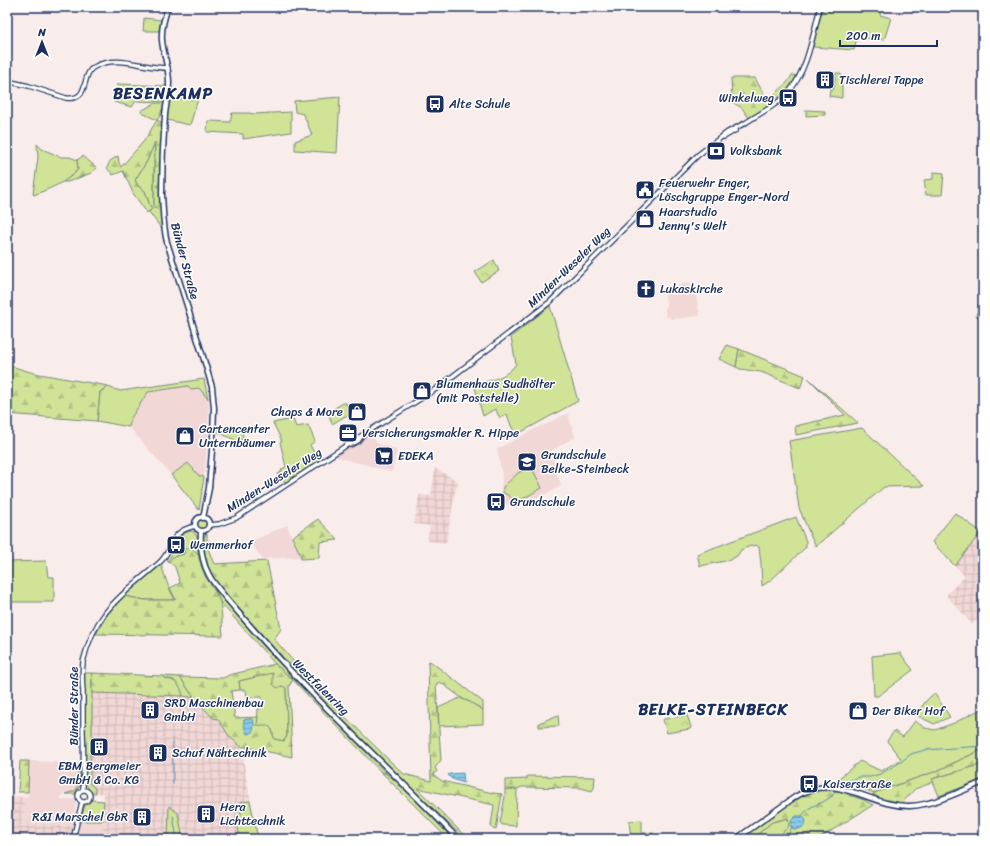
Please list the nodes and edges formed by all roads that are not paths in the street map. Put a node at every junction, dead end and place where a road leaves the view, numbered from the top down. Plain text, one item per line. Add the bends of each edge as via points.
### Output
1 (168, 7) edge
2 (820, 7) edge
3 (168, 68) junction
4 (7, 81) edge
5 (203, 518) junction
6 (209, 525) junction
7 (195, 526) junction
8 (201, 531) junction
9 (983, 782) edge
10 (83, 789) junction
11 (82, 802) junction
12 (74, 839) edge
13 (458, 839) edge
14 (736, 839) edge

1 - 3 main road, Bünder Straße via 164,17 162,40
2 - 6 street, Minden-Weseler Weg via 804,67 795,84 782,98 728,132 698,155 550,302 436,389 361,436 358,441 347,445 236,518
3 - 4 street via 115,61 102,63 92,68 84,90 71,99
3 - 5 main road, Bünder Straße via 162,170 164,230 207,369 214,408 209,488
5 - 6 main road via 207,519
5 - 7 main road via 199,518
6 - 8 main road via 206,530
7 - 8 main road
7 - 10 street, Bünder Straße via 179,533 161,561 116,600 105,613 87,648 82,675
8 - 13 main road, Westfalenring via 201,549 208,575 237,611 280,660
9 - 14 main road via 934,802 909,806 892,805 836,788 816,788 803,793
10 - 11 street via 78,796
10 - 11 street via 89,792 90,796 87,801
11 - 12 street

